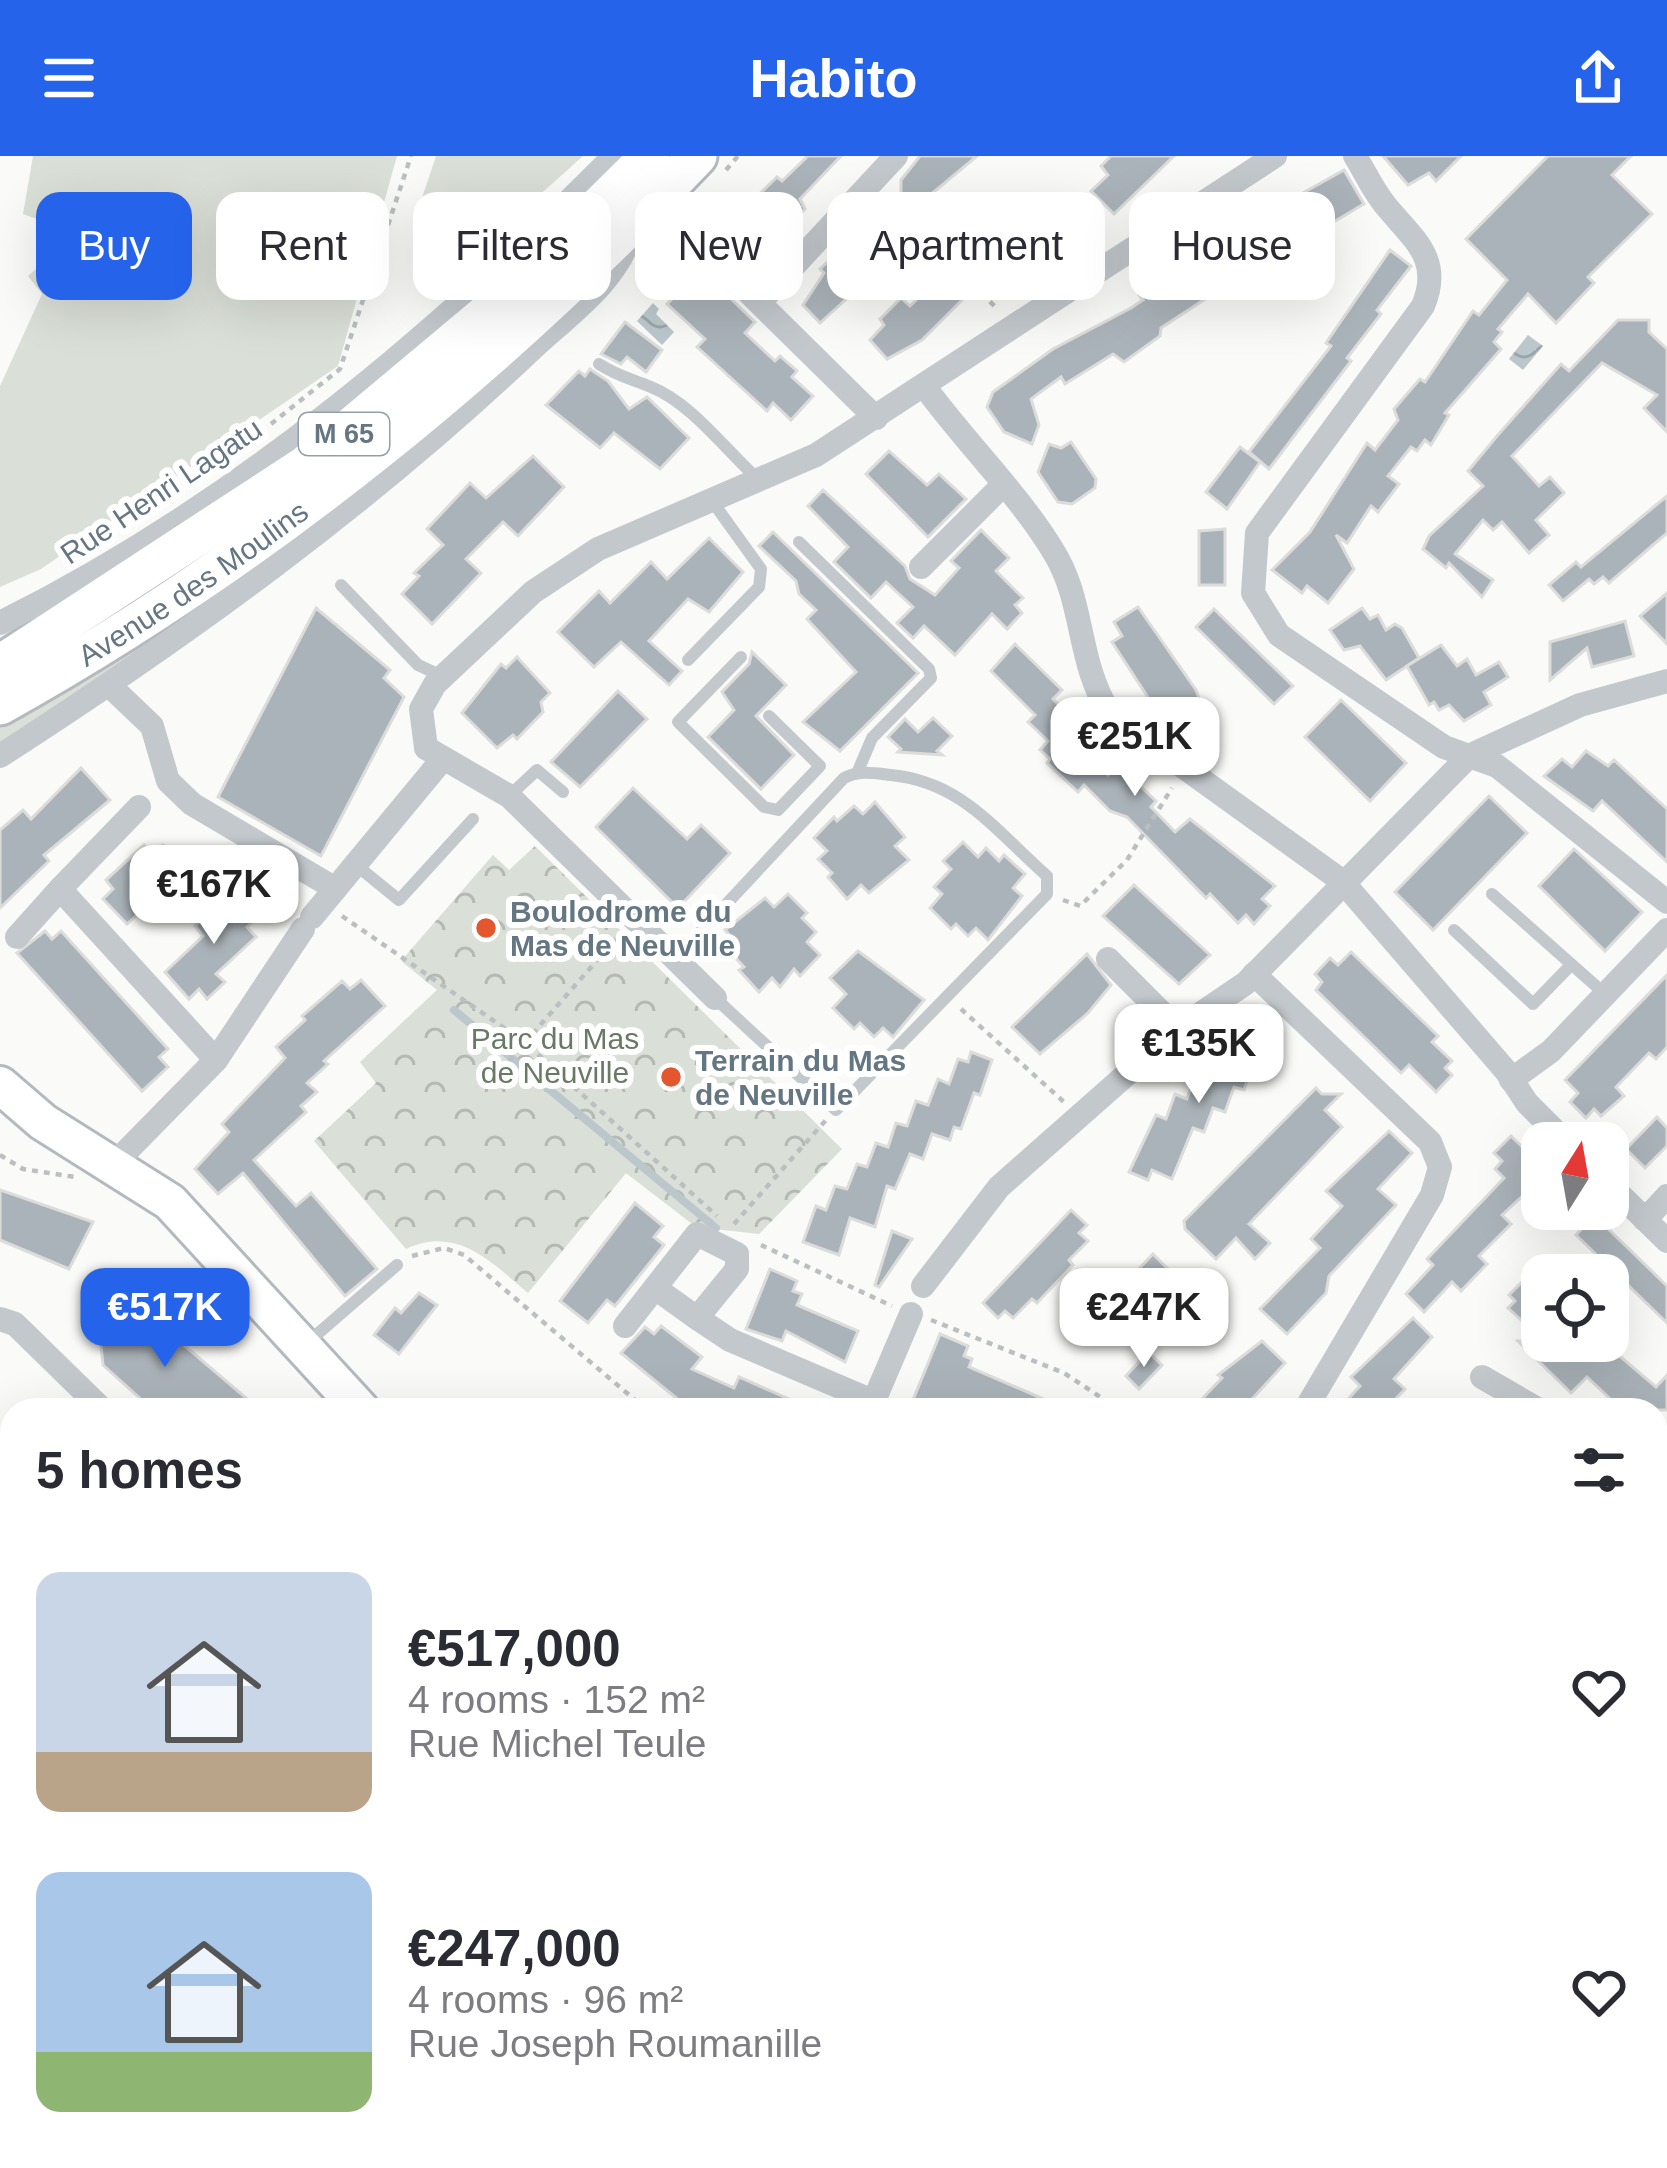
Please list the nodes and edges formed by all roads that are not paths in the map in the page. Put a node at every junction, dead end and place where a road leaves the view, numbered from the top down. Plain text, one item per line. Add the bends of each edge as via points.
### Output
1 (614, 156) edge
2 (650, 156) edge
3 (697, 156) edge
4 (896, 156) edge
5 (1275, 156) edge
6 (1355, 156) edge
7 (663, 192) edge
8 (635, 222) joint
9 (761, 301) joint
10 (599, 364) dead end
11 (925, 387) junction
12 (876, 418) junction
13 (760, 482) junction
14 (1002, 486) junction
15 (712, 501) junction
16 (799, 542) dead end
17 (921, 567) dead end
18 (341, 585) dead end
19 (0, 623) edge
20 (741, 657) dead end
21 (688, 660) dead end
22 (0, 665) edge
23 (442, 676) junction
24 (1667, 681) edge
25 (111, 687) junction
26 (0, 704) edge
27 (769, 716) dead end
28 (0, 756) edge
29 (1469, 756) junction
30 (441, 761) junction
31 (858, 771) junction
32 (806, 781) junction
33 (563, 792) dead end
34 (509, 796) junction
35 (825, 798) junction
36 (139, 807) dead end
37 (473, 819) dead end
38 (356, 865) junction
39 (1342, 881) junction
40 (60, 889) junction
41 (1492, 894) dead end
42 (1667, 902) edge
43 (318, 909) junction
44 (1667, 930) edge
45 (1454, 931) dead end
46 (17, 937) dead end
47 (675, 958) junction
48 (1108, 959) dead end
49 (1570, 966) junction
50 (1254, 974) junction
51 (1605, 994) junction
52 (716, 998) joint
53 (1178, 1029) junction
54 (216, 1060) junction
55 (1511, 1080) junction
56 (0, 1085) edge
57 (1549, 1122) edge
58 (97, 1171) junction
59 (1667, 1196) edge
60 (1629, 1204) edge
61 (1645, 1220) junction
62 (1667, 1241) edge
63 (397, 1265) road end
64 (923, 1286) dead end
65 (655, 1288) junction
66 (911, 1314) road end
67 (697, 1318) junction
68 (0, 1319) edge
69 (625, 1326) dead end
70 (304, 1346) junction
71 (1482, 1377) dead end
72 (91, 1398) edge
73 (351, 1398) edge
74 (855, 1398) edge
75 (875, 1398) edge
76 (1312, 1398) edge
77 (1518, 1398) edge

1 - 19 street, Rue Henri Lagatu via 454,310 283,447 137,549
2 - 22 main road, Avenue des Moulins / M 65 via 509,295 307,465
3 - 7 main road, Avenue des Moulins / M 65
4 - 9 street
5 - 11 street via 1244,168
6 - 29 street via 1384,205 1418,237 1432,286 1257,533 1253,593 1279,634
8 - 25 street via 620,262 475,403 320,535
8 - 26 main road, Avenue des Moulins / M 65 via 355,465 236,554
9 - 12 street
10 - 13 lane via 693,416
11 - 12 street
11 - 14 street
12 - 13 street
13 - 15 street
14 - 17 street
14 - 39 street via 1070,586 1090,682 1110,714
15 - 21 lane via 761,569 759,587
15 - 23 street via 598,549 533,592
16 - 31 lane via 929,670 931,678 872,738
18 - 23 lane via 418,665
20 - 32 lane via 678,722 770,810
23 - 30 street via 421,709 422,737
24 - 29 street via 1580,705
25 - 28 street
25 - 43 street via 152,726 168,782
27 - 32 lane via 818,762
29 - 39 street
29 - 42 street via 1497,766
30 - 34 street
30 - 38 street
31 - 35 lane
31 - 52 lane via 948,787 1046,876 1047,895 836,1110
32 - 35 lane
33 - 34 lane via 537,770
34 - 47 street
35 - 47 lane
36 - 40 street
37 - 38 lane via 399,900
38 - 43 street
39 - 50 street
39 - 55 street
40 - 46 street
40 - 54 street
41 - 49 lane
43 - 54 street
44 - 51 street
45 - 49 lane via 1533,1004
47 - 52 street
48 - 53 street
49 - 51 lane
50 - 53 street
50 - 76 street via 1430,1142 1440,1167 1432,1195
51 - 55 street via 1551,1052
53 - 64 street via 999,1186
54 - 58 street
55 - 57 street
56 - 58 street
58 - 70 street via 193,1222
59 - 61 street
60 - 61 street
61 - 62 street
63 - 70 lane
65 - 67 street
65 - 67 street via 697,1234 737,1254 736,1269
65 - 69 street
66 - 75 street
67 - 74 street
68 - 72 street via 15,1324
70 - 73 street
71 - 77 street

